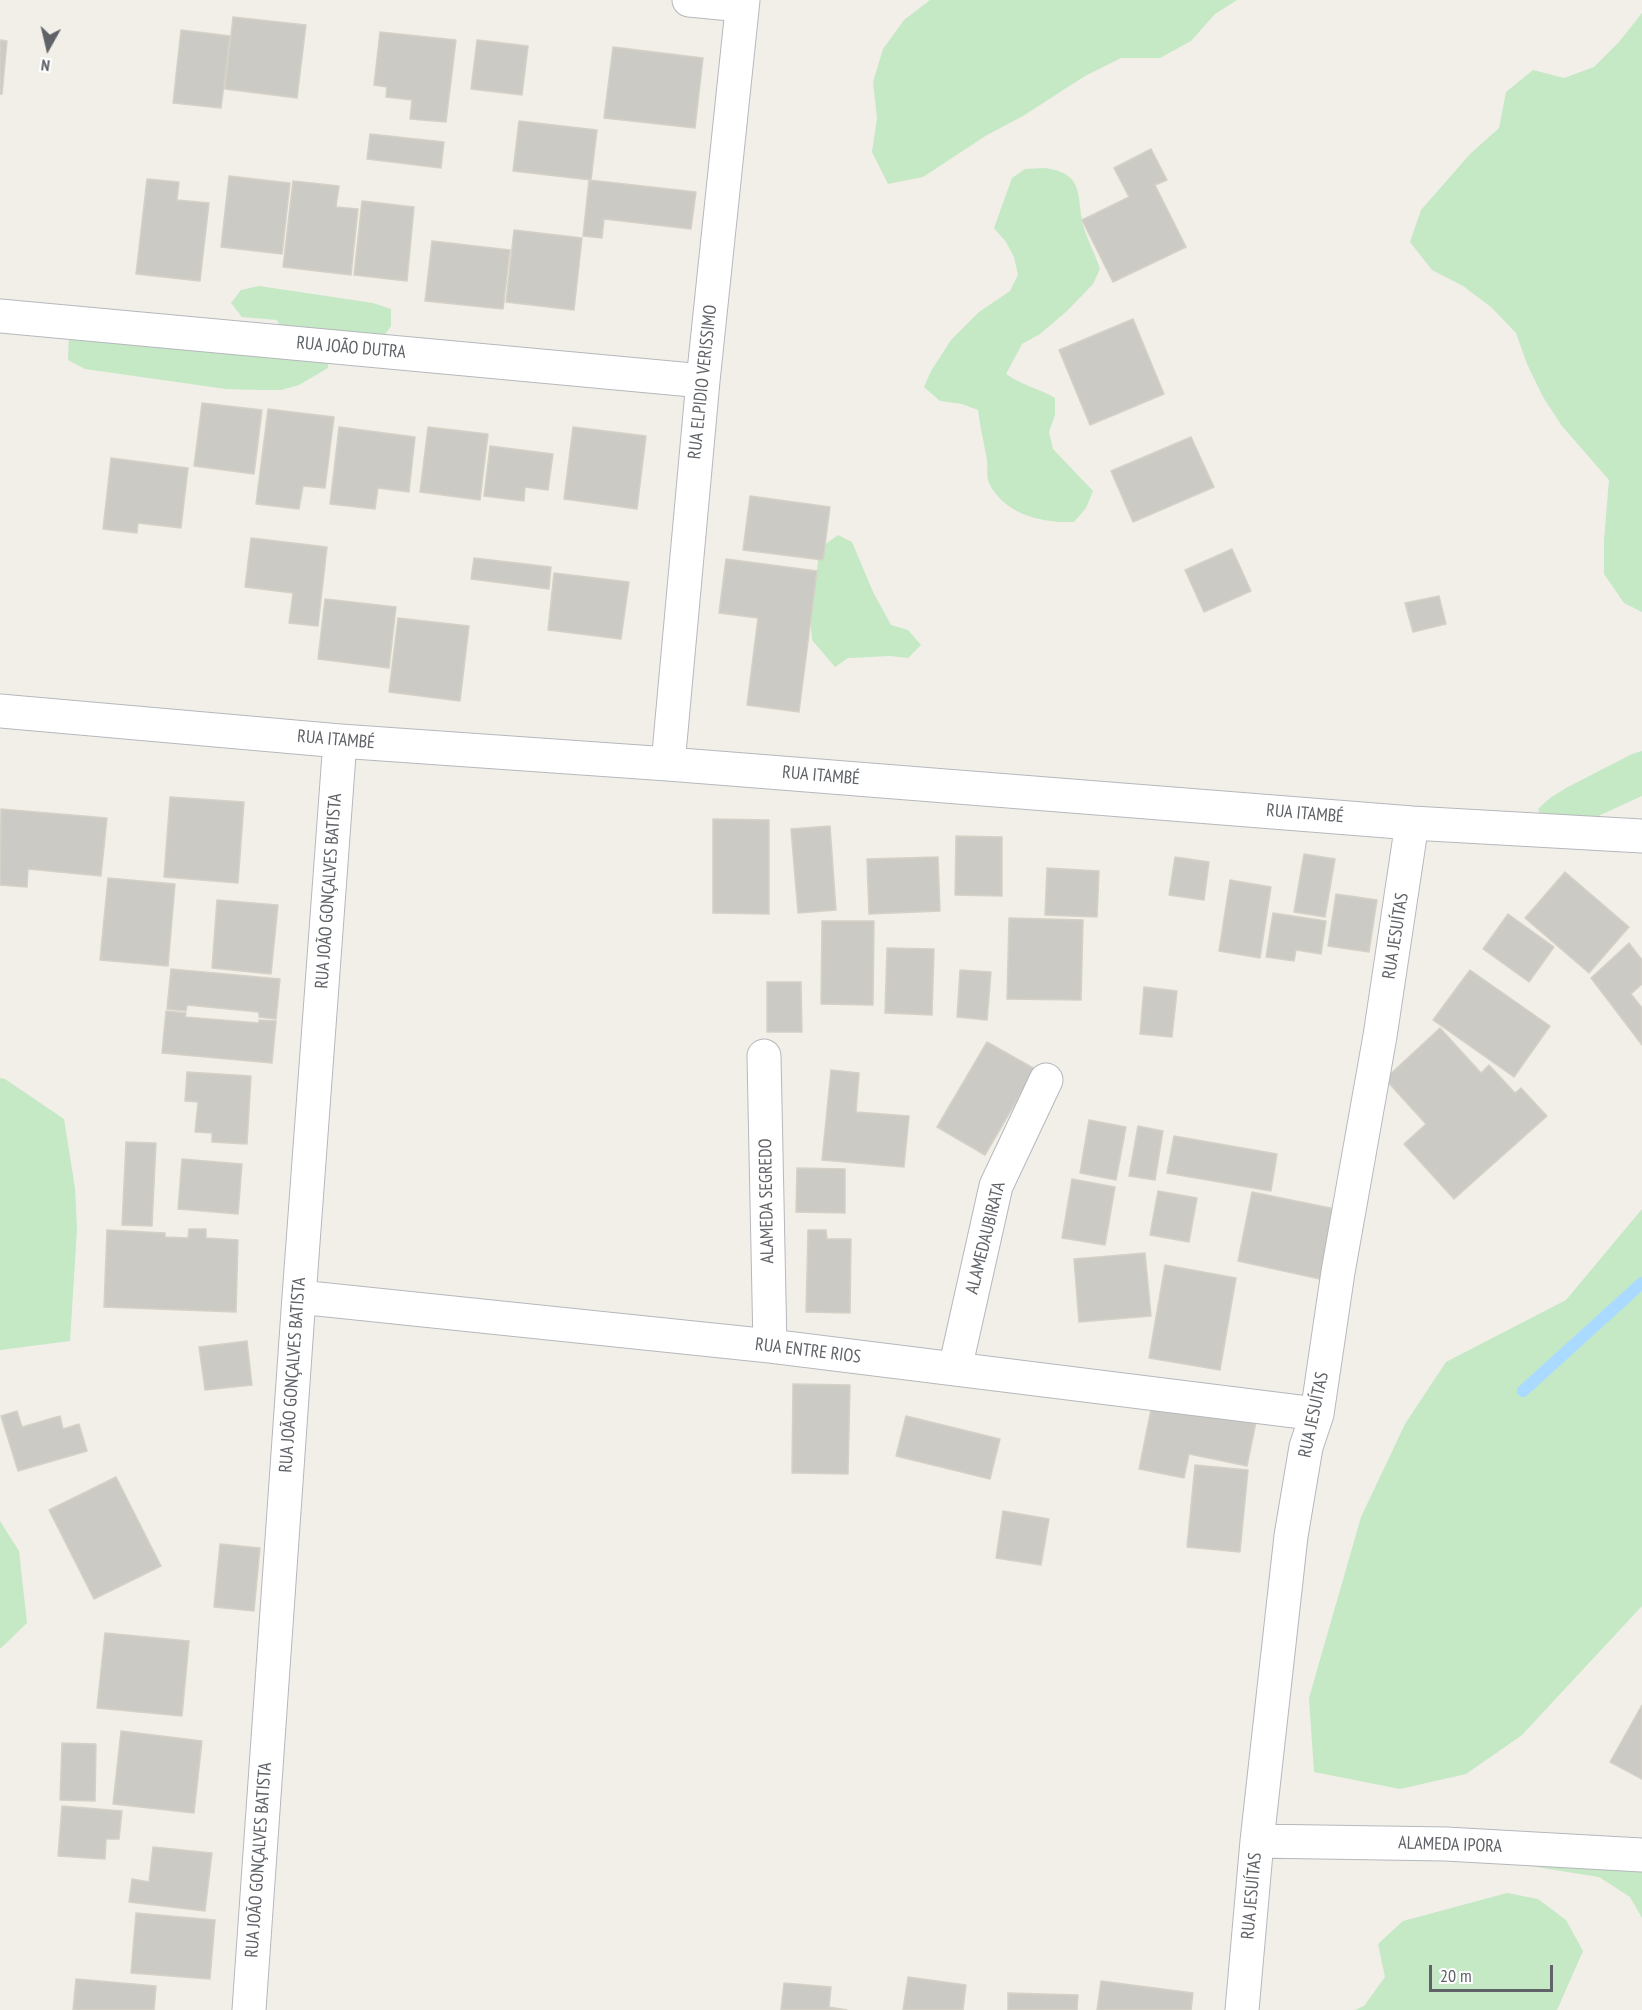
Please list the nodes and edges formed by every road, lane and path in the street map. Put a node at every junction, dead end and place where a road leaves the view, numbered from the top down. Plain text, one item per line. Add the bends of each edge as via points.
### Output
1 (689, 0) edge
2 (743, 2) edge
3 (0, 316) edge
4 (703, 381) junction
5 (0, 711) edge
6 (340, 741) junction
7 (668, 764) junction
8 (1412, 823) junction
9 (1642, 837) edge
10 (764, 1056) dead end
11 (1046, 1080) dead end
12 (298, 1297) junction
13 (770, 1346) junction
14 (955, 1369) junction
15 (1317, 1414) junction
16 (1257, 1841) junction
17 (1642, 1855) edge
18 (249, 2010) edge
19 (1242, 2010) edge

1 - 2 street
2 - 4 street, RUA ELPIDIO VERISSIMO
3 - 4 street, RUA JOÃO DUTRA
4 - 7 street, RUA ELPIDIO VERISSIMO
5 - 6 street, RUA ITAMBÉ
6 - 7 street, RUA ITAMBÉ
6 - 12 street, RUA JOÃO GONÇALVES BATISTA
7 - 8 street, RUA ITAMBÉ
8 - 9 street, RUA ITAMBÉ
8 - 15 street, RUA JESUÍTAS
10 - 13 street, ALAMEDA SEGREDO
11 - 14 street, ALAMEDAUBIRATA via 996,1186
12 - 13 street, RUA ENTRE RIOS
12 - 18 street, RUA JOÃO GONÇALVES BATISTA
13 - 14 street, RUA ENTRE RIOS
14 - 15 street, RUA ENTRE RIOS
15 - 16 street, RUA JESUÍTAS via 1306,1447 1291,1536
16 - 17 street, ALAMEDA IPORA via 1446,1844
16 - 19 street, RUA JESUÍTAS

